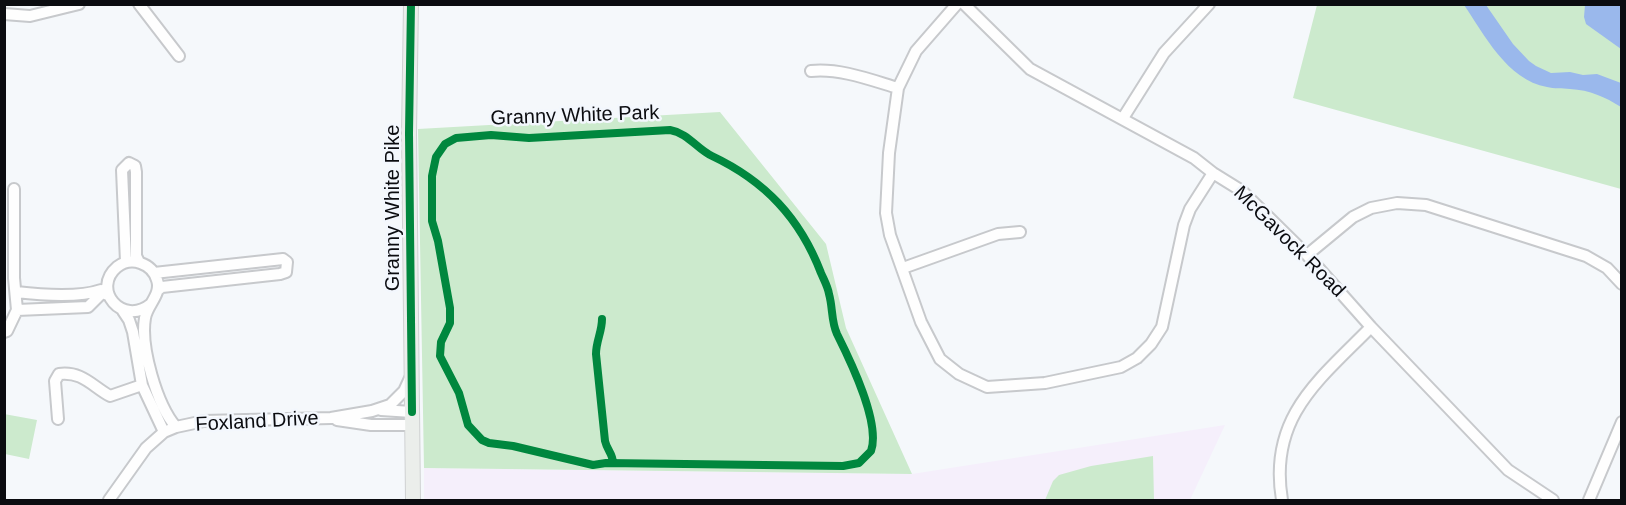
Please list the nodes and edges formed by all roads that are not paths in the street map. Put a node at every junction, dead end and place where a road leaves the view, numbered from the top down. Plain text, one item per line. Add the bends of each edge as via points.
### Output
1 (79, 4) edge
2 (139, 4) edge
3 (411, 4) edge
4 (957, 4) edge
5 (964, 4) edge
6 (1209, 4) edge
7 (4, 14) edge
8 (179, 56) dead end
9 (811, 71) dead end
10 (898, 88) junction
11 (1123, 118) junction
12 (1213, 173) junction
13 (14, 189) dead end
14 (1020, 232) dead end
15 (1307, 255) junction
16 (126, 262) junction
17 (139, 262) junction
18 (903, 268) junction
19 (154, 273) junction
20 (1622, 284) edge
21 (158, 290) junction
22 (108, 291) junction
23 (16, 292) junction
24 (151, 304) junction
25 (17, 310) junction
26 (123, 310) junction
27 (1371, 327) junction
28 (4, 332) edge
29 (411, 376) junction
30 (142, 385) junction
31 (372, 411) junction
32 (58, 418) dead end
33 (331, 418) junction
34 (412, 418) junction
35 (1622, 422) edge
36 (176, 427) junction
37 (164, 432) junction
38 (109, 501) edge
39 (413, 501) edge
40 (1282, 501) edge
41 (1553, 501) edge
42 (1589, 501) edge

1 - 7 street via 30,16
2 - 8 street
3 - 29 main road, Granny White Pike
4 - 10 street via 916,51
5 - 11 street, McGavock Road via 1030,69
6 - 11 street via 1164,53
9 - 10 street via 847,74
10 - 18 street via 886,213
11 - 12 street, McGavock Road
12 - 15 street, McGavock Road via 1242,191
12 - 18 street via 1184,225 1162,327 1137,358 1121,367 1045,383 987,387 971,381 940,359 921,322
13 - 23 street
14 - 18 street via 998,234
15 - 20 street via 1344,224 1371,208 1397,202 1426,205 1586,256
15 - 27 street, McGavock Road
16 - 17 street
16 - 17 street via 122,170 129,163 136,172
16 - 22 street via 112,271
17 - 19 street
19 - 21 street
19 - 21 street via 283,259 287,262 286,272 280,274
21 - 24 street
22 - 23 street via 59,295
22 - 25 street via 88,307
22 - 26 street via 114,304
23 - 25 street
24 - 26 street via 137,312
24 - 36 street via 144,328 148,359 157,391
25 - 28 street
26 - 30 street via 133,332
27 - 40 street via 1312,387 1294,413 1282,455
27 - 41 street, McGavock Road via 1508,470
29 - 31 street, Foxland Drive via 404,392 390,405
29 - 34 main road, Granny White Pike
30 - 32 street via 110,396 85,378 59,374 55,381
30 - 37 street
31 - 33 street, Foxland Drive
31 - 34 street, Foxland Drive
33 - 34 street, Foxland Drive via 371,425
33 - 36 street, Foxland Drive via 204,422
34 - 39 main road, Granny White Pike
35 - 42 street
36 - 37 street, Foxland Drive
37 - 38 street, Foxland Drive via 146,448

